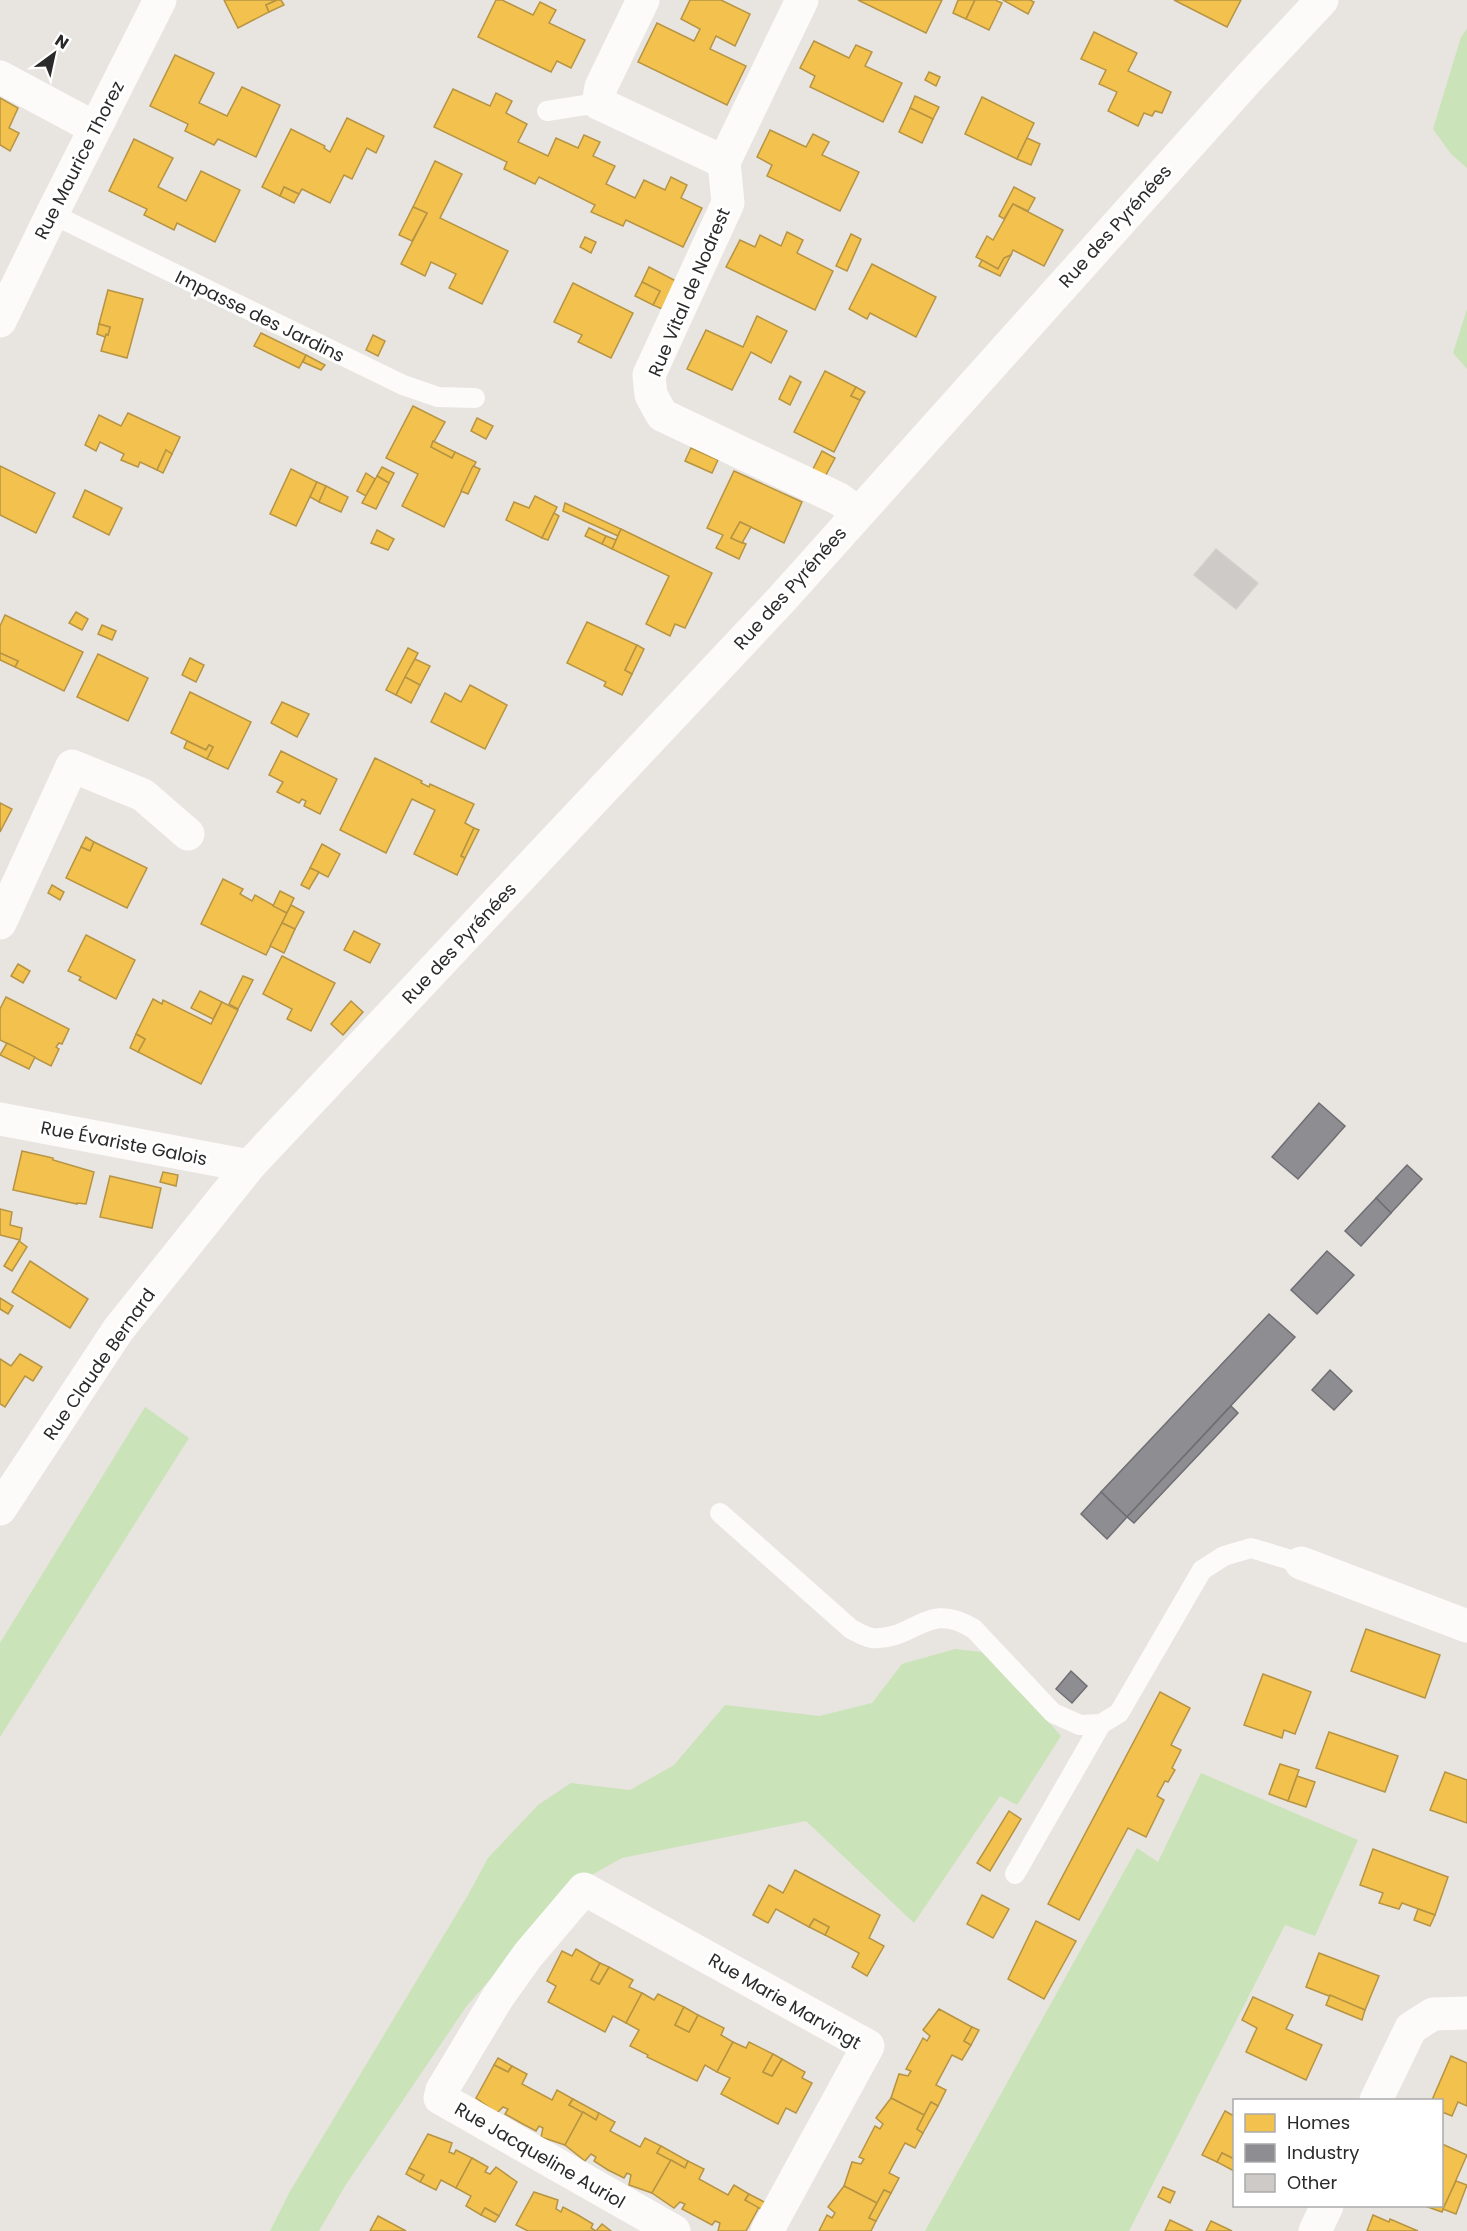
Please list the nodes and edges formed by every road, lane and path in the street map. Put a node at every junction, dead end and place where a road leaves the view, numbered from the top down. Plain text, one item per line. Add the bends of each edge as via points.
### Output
1 (160, 0) edge
2 (643, 0) edge
3 (802, 0) edge
4 (1322, 0) edge
5 (0, 77) edge
6 (598, 104) junction
7 (547, 111) dead end
8 (95, 128) junction
9 (724, 162) junction
10 (52, 214) junction
11 (0, 321) edge
12 (474, 398) dead end
13 (858, 513) junction
14 (188, 834) dead end
15 (0, 924) edge
16 (0, 1119) edge
17 (249, 1166) junction
18 (0, 1509) edge
19 (720, 1513) dead end
20 (1301, 1563) joint
21 (1467, 1626) edge
22 (1101, 1724) junction
23 (1015, 1874) dead end
24 (584, 1889) joint
25 (1467, 2013) edge
26 (1376, 2099) edge
27 (1326, 2207) edge
28 (674, 2231) edge
29 (767, 2231) edge
30 (1315, 2231) edge

1 - 8 street, Rue Maurice Thorez
2 - 6 street via 601,87
3 - 9 street
4 - 13 street, Rue des Pyrénées
5 - 8 street
6 - 7 lane
6 - 9 street
8 - 10 street, Rue Maurice Thorez
9 - 13 street, Rue Vital de Nodrest via 728,203 649,375 651,395 662,415 839,499
10 - 11 street, Rue Maurice Thorez
10 - 12 lane, Impasse des Jardins via 403,386 438,397
13 - 17 street, Rue des Pyrénées
14 - 15 street via 143,795 72,766
16 - 17 street, Rue Évariste Galois
17 - 18 street, Rue Claude Bernard via 118,1330
19 - 22 lane via 851,1629 871,1638 892,1635 939,1616 960,1620 974,1629 1053,1713 1080,1725
20 - 21 street
20 - 22 lane via 1251,1548 1224,1556 1202,1570 1119,1713
22 - 23 lane
24 - 28 street, Rue Jacqueline Auriol via 498,1997 440,2098
24 - 29 street, Rue Marie Marvingt via 868,2046
25 - 26 street via 1433,2014 1411,2028
27 - 30 street

